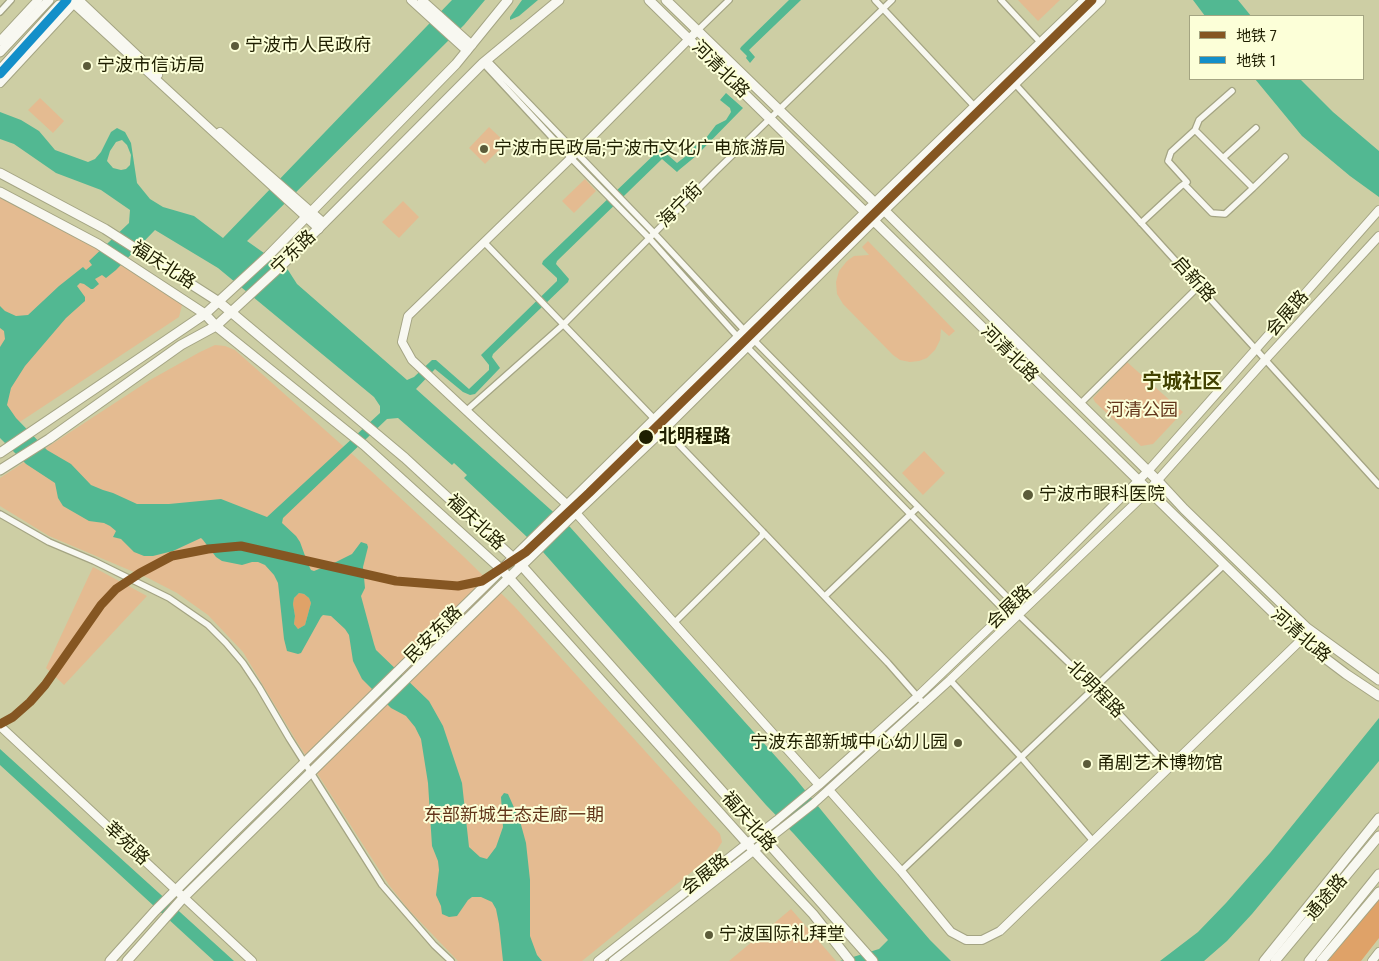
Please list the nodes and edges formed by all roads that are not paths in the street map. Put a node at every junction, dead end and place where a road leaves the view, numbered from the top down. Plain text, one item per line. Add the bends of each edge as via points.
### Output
1 (11, 0) edge
2 (38, 0) edge
3 (49, 0) edge
4 (411, 0) edge
5 (422, 0) edge
6 (508, 0) edge
7 (559, 0) edge
8 (649, 0) edge
9 (666, 0) edge
10 (728, 0) edge
11 (874, 0) edge
12 (892, 0) edge
13 (1001, 0) edge
14 (1086, 0) edge
15 (1101, 0) edge
16 (77, 1) edge
17 (59, 5) dead end
18 (883, 9) junction
19 (0, 12) edge
20 (697, 31) junction
21 (689, 39) junction
22 (0, 41) edge
23 (1040, 43) junction
24 (469, 48) junction
25 (0, 52) edge
26 (485, 62) junction
27 (0, 70) edge
28 (1007, 76) junction
29 (0, 83) edge
30 (1014, 84) junction
31 (1232, 91) dead end
32 (975, 107) junction
33 (779, 110) junction
34 (770, 119) junction
35 (1256, 128) dead end
36 (1195, 130) junction
37 (573, 155) junction
38 (1285, 157) dead end
39 (1223, 158) junction
40 (0, 173) edge
41 (1184, 184) junction
42 (1252, 188) junction
43 (0, 192) edge
44 (875, 203) junction
45 (884, 210) junction
46 (1379, 210) edge
47 (865, 213) junction
48 (309, 214) junction
49 (873, 220) junction
50 (1141, 223) junction
51 (322, 226) junction
52 (652, 235) junction
53 (1379, 236) edge
54 (484, 242) junction
55 (1199, 286) junction
56 (219, 302) junction
57 (231, 313) junction
58 (205, 314) junction
59 (564, 324) junction
60 (216, 326) junction
61 (741, 334) junction
62 (752, 339) junction
63 (746, 346) junction
64 (1256, 350) junction
65 (1265, 360) junction
66 (1080, 404) junction
67 (467, 410) junction
68 (655, 418) junction
69 (665, 428) junction
70 (2, 452) edge
71 (0, 470) edge
72 (1148, 471) junction
73 (1158, 481) junction
74 (1138, 482) junction
75 (1379, 485) edge
76 (1148, 491) junction
77 (568, 504) junction
78 (918, 507) junction
79 (576, 512) junction
80 (0, 514) edge
81 (911, 514) junction
82 (763, 532) junction
83 (513, 559) junction
84 (522, 566) junction
85 (1224, 566) junction
86 (502, 570) junction
87 (510, 578) junction
88 (825, 596) junction
89 (1014, 604) junction
90 (1006, 612) junction
91 (1018, 614) junction
92 (675, 622) junction
93 (1300, 640) junction
94 (950, 680) junction
95 (1379, 680) edge
96 (1095, 688) junction
97 (1379, 696) edge
98 (917, 697) junction
99 (924, 704) junction
100 (0, 726) edge
101 (1021, 757) junction
102 (305, 762) junction
103 (1170, 768) junction
104 (312, 773) junction
105 (819, 785) junction
106 (829, 790) junction
107 (1379, 818) edge
108 (759, 834) junction
109 (1379, 836) edge
110 (1094, 841) junction
111 (766, 842) junction
112 (747, 843) junction
113 (754, 851) junction
114 (901, 871) junction
115 (1379, 874) edge
116 (1379, 892) edge
117 (172, 893) junction
118 (180, 901) junction
119 (1379, 952) edge
120 (110, 961) edge
121 (127, 961) edge
122 (252, 961) edge
123 (451, 961) edge
124 (598, 961) edge
125 (613, 961) edge
126 (850, 961) edge
127 (873, 961) edge
128 (1264, 961) edge
129 (1275, 961) edge
130 (1309, 961) edge
131 (1321, 961) edge
132 (1372, 961) edge

1 - 19 street
2 - 22 street
3 - 25 main road
4 - 24 street
5 - 24 street
6 - 24 main road, 宁东路
7 - 26 main road, 宁东路
8 - 21 main road, 河清北路
9 - 20 main road, 河清北路
10 - 20 street
11 - 18 street
12 - 18 street, 海宁街
13 - 23 street
14 - 23 main road, 民安东路
15 - 30 main road, 民安东路
16 - 29 street
16 - 48 street
17 - 27 main road
18 - 32 street
18 - 33 street, 海宁街
20 - 21 street
20 - 33 main road, 河清北路
21 - 34 main road, 河清北路
21 - 37 street
23 - 28 main road, 民安东路
24 - 48 main road, 宁东路
26 - 37 street, 北明程路
26 - 51 main road, 宁东路
28 - 30 street, 启新路
28 - 32 main road, 民安东路
30 - 45 main road, 民安东路
30 - 50 street, 启新路
31 - 36 street via 1199,120
32 - 44 main road, 民安东路
33 - 34 street, 海宁街
33 - 44 main road, 河清北路
34 - 47 main road, 河清北路
34 - 52 street, 海宁街
35 - 39 street
36 - 39 street
36 - 41 street via 1171,152 1168,161 1187,182
37 - 52 street, 北明程路
37 - 54 street
38 - 42 street
39 - 42 street
40 - 56 main road, 福庆北路 via 105,229
41 - 42 street via 1212,213 1225,214
41 - 50 street
43 - 58 main road, 福庆北路 via 98,244
44 - 45 main road, 河清北路
44 - 47 main road, 民安东路
45 - 49 main road, 民安东路
45 - 66 main road, 河清北路
46 - 64 street, 会展路
47 - 49 main road, 河清北路
47 - 61 main road, 民安东路
48 - 51 street
48 - 56 main road, 宁东路
49 - 62 main road, 民安东路
49 - 74 main road, 河清北路
50 - 55 street, 启新路
51 - 57 main road, 宁东路
52 - 59 street, 海宁街
52 - 61 street, 北明程路
53 - 65 street, 会展路
54 - 59 street
54 - 67 street via 408,316 402,342 412,360
55 - 64 street, 启新路
55 - 66 street
56 - 57 main road, 福庆北路
56 - 58 main road, 宁东路
57 - 60 main road, 宁东路
57 - 83 main road, 福庆北路 via 384,439
58 - 60 main road, 福庆北路
58 - 70 main road, 宁东路
59 - 67 street, 海宁街
59 - 68 street
60 - 71 main road, 宁东路 via 181,345
60 - 86 main road, 福庆北路 via 364,445
61 - 62 street, 北明程路
61 - 63 street, 北明程路
61 - 68 main road, 民安东路
62 - 63 main road, 民安东路
62 - 78 street, 北明程路
63 - 69 main road, 民安东路
63 - 81 street, 北明程路
64 - 65 street, 启新路
64 - 72 street, 会展路
65 - 73 street, 会展路
65 - 75 street, 启新路
66 - 72 main road, 河清北路
67 - 77 street
68 - 69 street
68 - 77 main road, 民安东路
69 - 79 main road, 民安东路
69 - 82 street
72 - 73 main road, 河清北路
72 - 74 street, 会展路
73 - 76 street, 会展路
73 - 95 main road, 河清北路 via 1307,628
74 - 76 main road, 河清北路
74 - 89 street, 会展路
76 - 85 main road, 河清北路
76 - 91 street, 会展路
77 - 79 street
77 - 83 main road, 民安东路
78 - 81 street
78 - 89 street, 北明程路
79 - 84 main road, 民安东路
79 - 92 street
80 - 102 street via 49,542 155,590 208,625 243,663
81 - 88 street
81 - 90 street, 北明程路
82 - 88 street
82 - 92 street
83 - 84 main road, 福庆北路
83 - 86 main road, 民安东路
84 - 87 main road, 民安东路
84 - 108 main road, 福庆北路
85 - 93 main road, 河清北路
85 - 96 street
86 - 87 main road, 福庆北路
86 - 102 main road, 民安东路
87 - 104 main road, 民安东路
87 - 112 main road, 福庆北路
88 - 98 street
89 - 90 street, 会展路
89 - 91 street, 北明程路
90 - 91 street
90 - 98 street, 会展路
91 - 94 street, 会展路
91 - 96 street, 北明程路
92 - 105 street
93 - 97 main road, 河清北路
93 - 103 street
94 - 99 street, 会展路
94 - 101 street
96 - 101 street
96 - 103 street, 北明程路
98 - 99 street
98 - 105 street, 会展路
99 - 106 street, 会展路
100 - 117 street, 莘苑路
101 - 110 street
101 - 114 street
102 - 104 street
102 - 117 main road, 民安东路
103 - 110 street
104 - 118 main road, 民安东路
104 - 123 street via 382,885
105 - 108 street, 会展路
106 - 111 street, 会展路
106 - 114 street
107 - 128 main road
108 - 111 main road, 福庆北路
108 - 112 street, 会展路
109 - 129 main road, 通途路
110 - 114 street via 1000,931 982,940 966,940 952,932
111 - 113 street, 会展路
111 - 127 main road, 福庆北路
112 - 113 main road, 福庆北路
112 - 124 street, 会展路
113 - 125 street, 会展路
113 - 126 main road, 福庆北路 via 813,914
115 - 130 main road, 通途路
116 - 131 main road
117 - 118 street, 莘苑路
117 - 120 main road, 民安东路
118 - 121 main road, 民安东路
118 - 122 street, 莘苑路
119 - 132 street

